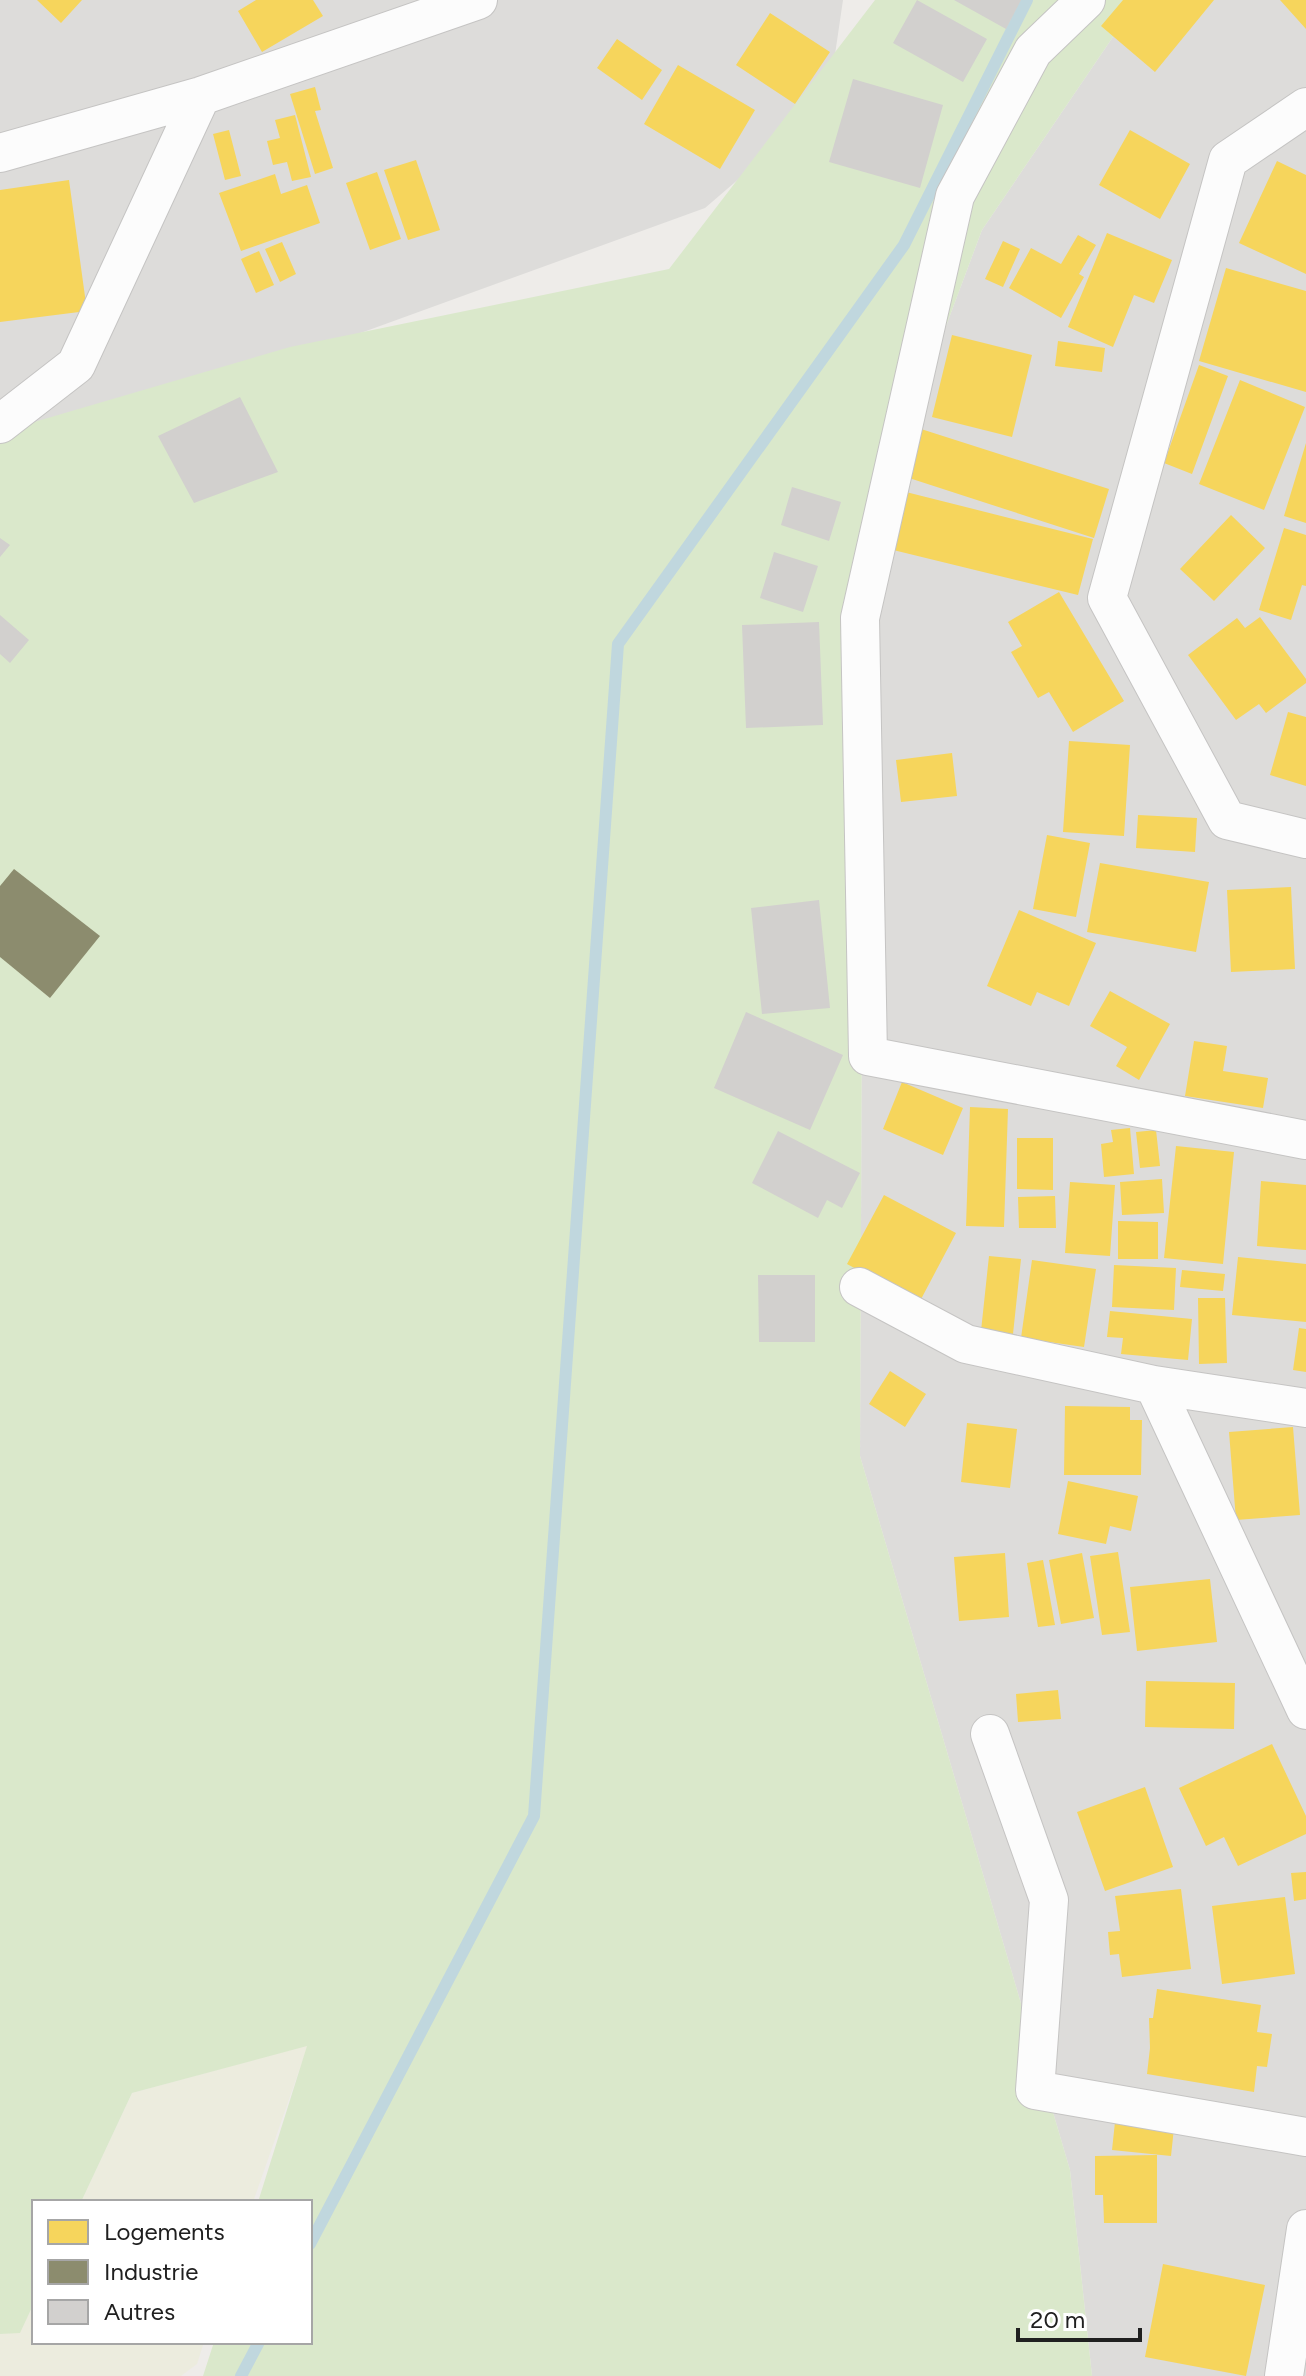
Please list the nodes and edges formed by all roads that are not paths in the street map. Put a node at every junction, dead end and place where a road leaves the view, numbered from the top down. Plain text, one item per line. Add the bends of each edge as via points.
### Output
1 (478, 0) edge
2 (1086, 0) edge
3 (201, 96) junction
4 (1306, 107) edge
5 (0, 153) edge
6 (0, 424) edge
7 (1306, 839) edge
8 (1306, 1140) edge
9 (859, 1287) dead end
10 (1154, 1385) junction
11 (1306, 1408) edge
12 (1306, 1710) edge
13 (990, 1734) dead end
14 (1306, 2137) edge
15 (1306, 2229) edge
16 (1284, 2376) edge

1 - 3 street
2 - 8 street via 1033,51 955,196 860,618 868,1056
3 - 5 street
3 - 6 street via 76,365
4 - 7 street via 1228,160 1107,598 1227,820
9 - 10 street via 966,1344
10 - 11 street
10 - 12 street
13 - 14 street via 1049,1900 1035,2090
15 - 16 street

